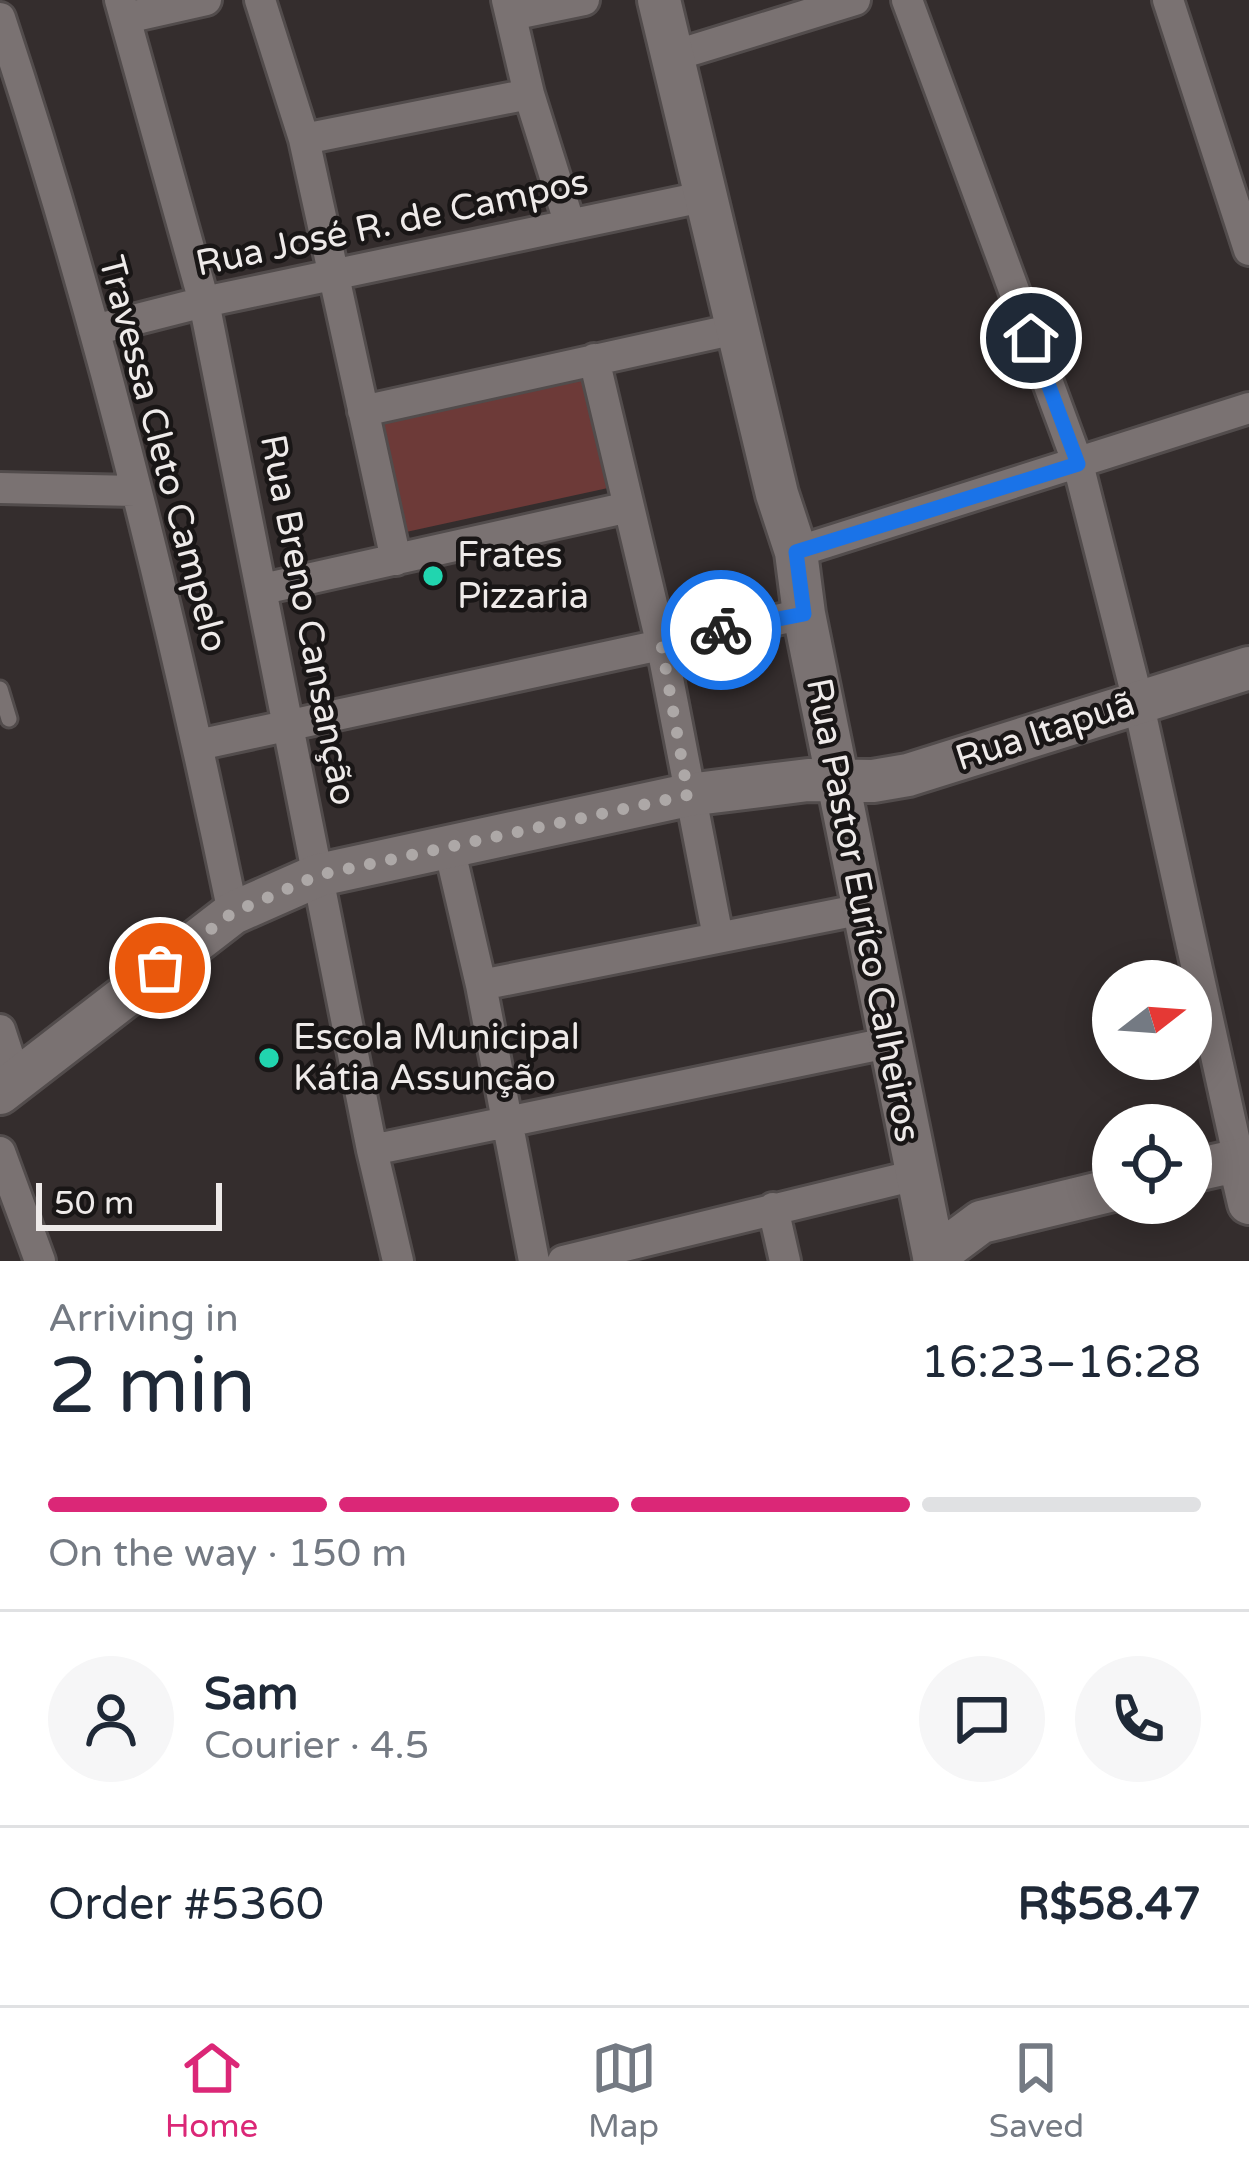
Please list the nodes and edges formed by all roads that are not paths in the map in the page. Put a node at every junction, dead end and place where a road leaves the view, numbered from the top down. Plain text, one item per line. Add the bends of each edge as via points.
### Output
1 (206, 0) edge
2 (260, 0) edge
3 (584, 0) edge
4 (659, 0) edge
5 (855, 0) edge
6 (907, 0) edge
7 (1168, 0) edge
8 (509, 8) edge
9 (123, 9) edge
10 (0, 18) edge
11 (673, 56) junction
12 (529, 94) junction
13 (304, 139) junction
14 (707, 196) junction
15 (571, 225) junction
16 (1249, 250) edge
17 (337, 274) junction
18 (204, 302) junction
19 (740, 328) junction
20 (94, 330) junction
21 (594, 359) junction
22 (1249, 408) edge
23 (363, 410) junction
24 (1078, 464) junction
25 (0, 488) edge
26 (135, 491) junction
27 (629, 507) junction
28 (796, 552) junction
29 (396, 560) junction
30 (263, 589) junction
31 (804, 614) junction
32 (661, 642) junction
33 (1249, 668) edge
34 (0, 689) edge
35 (1138, 701) junction
36 (9, 719) dead end
37 (289, 723) junction
38 (198, 746) junction
39 (838, 782) junction
40 (688, 795) junction
41 (449, 847) junction
42 (319, 875) junction
43 (863, 909) junction
44 (232, 913) junction
45 (718, 937) junction
46 (482, 986) junction
47 (0, 1030) edge
48 (892, 1042) junction
49 (8, 1086) edge
50 (508, 1121) junction
51 (372, 1150) junction
52 (0, 1152) edge
53 (1244, 1159) edge
54 (1212, 1167) edge
55 (920, 1193) junction
56 (1092, 1195) edge
57 (1249, 1203) edge
58 (773, 1208) junction
59 (981, 1222) junction
60 (934, 1259) edge
61 (40, 1261) edge
62 (398, 1261) edge
63 (534, 1261) edge
64 (563, 1261) edge
65 (785, 1261) edge

1 - 9 street
2 - 13 street
3 - 8 street
4 - 11 main road, Rua Pastor Euríco Calheiros
5 - 11 street
6 - 24 street
7 - 16 street
8 - 12 street
9 - 18 street, Rua Breno Cansanção
10 - 20 street, Travessa Cleto Campelo
11 - 14 main road, Rua Pastor Euríco Calheiros
12 - 13 street
12 - 15 street
13 - 17 street
14 - 15 street, Rua José R. de Campos
14 - 19 main road, Rua Pastor Euríco Calheiros
15 - 17 street, Rua José R. de Campos
17 - 18 street, Rua José R. de Campos
17 - 23 street
18 - 20 street, Rua José R. de Campos
18 - 30 street, Rua Breno Cansanção
19 - 21 street
19 - 28 main road, Rua Pastor Euríco Calheiros
20 - 26 street, Travessa Cleto Campelo
21 - 23 street
21 - 27 street
22 - 24 street
23 - 29 street
24 - 28 street
24 - 35 street
25 - 26 street
26 - 38 street, Travessa Cleto Campelo
27 - 29 street
27 - 32 street
28 - 31 main road, Rua Pastor Euríco Calheiros
29 - 30 street
30 - 37 street, Rua Breno Cansanção
31 - 32 street
31 - 39 main road, Rua Pastor Euríco Calheiros
32 - 37 street
32 - 40 street
33 - 35 main road, Rua Itapuã
34 - 36 lane
35 - 39 main road, Rua Itapuã via 908,775
35 - 53 street
37 - 38 street
37 - 42 street, Rua Breno Cansanção
38 - 44 street, Travessa Cleto Campelo
39 - 40 main road, Rua Itapuã
39 - 43 main road, Rua Pastor Euríco Calheiros
40 - 41 main road, Rua Itapuã
40 - 45 street
41 - 42 main road, Rua Itapuã
41 - 46 street
42 - 44 main road, Rua Itapuã
42 - 51 street, Rua Breno Cansanção
43 - 45 street
43 - 48 main road, Rua Pastor Euríco Calheiros
44 - 49 main road, Rua Itapuã
45 - 46 street
46 - 50 street
47 - 49 street
48 - 50 street
48 - 55 main road, Rua Pastor Euríco Calheiros
50 - 51 street
50 - 63 street
51 - 62 street, Rua Breno Cansanção
52 - 61 street
53 - 54 main road
53 - 57 main road
55 - 58 street
55 - 59 main road via 948,1220
55 - 60 main road, Rua Pastor Euríco Calheiros
56 - 59 main road
58 - 64 street
58 - 65 street
59 - 60 main road

